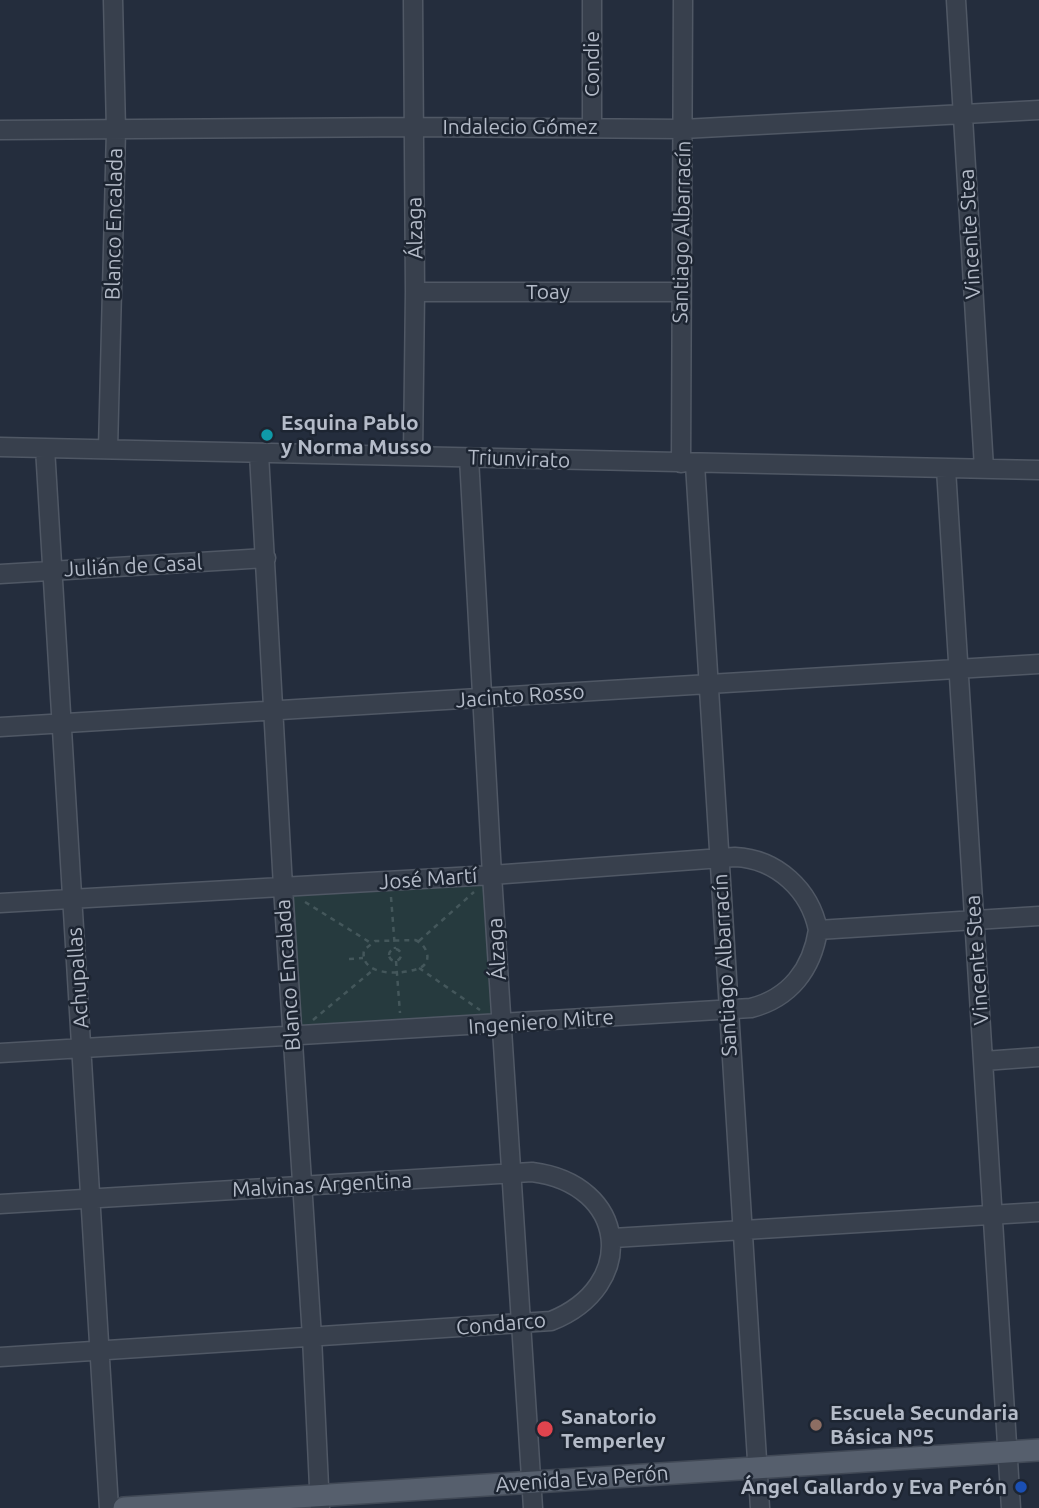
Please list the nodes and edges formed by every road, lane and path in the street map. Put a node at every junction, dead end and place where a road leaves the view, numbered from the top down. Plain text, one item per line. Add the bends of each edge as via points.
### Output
1 (113, 0) edge
2 (413, 0) edge
3 (592, 0) edge
4 (683, 0) edge
5 (956, 0) edge
6 (1039, 110) edge
7 (963, 114) junction
8 (414, 127) junction
9 (592, 127) junction
10 (683, 129) junction
11 (0, 130) edge
12 (116, 130) junction
13 (415, 292) junction
14 (680, 292) junction
15 (0, 447) edge
16 (45, 448) junction
17 (108, 449) junction
18 (259, 454) junction
19 (413, 455) junction
20 (469, 458) junction
21 (688, 464) junction
22 (984, 468) junction
23 (946, 469) junction
24 (1039, 470) edge
25 (266, 558) junction
26 (53, 571) junction
27 (0, 574) edge
28 (1039, 664) edge
29 (958, 670) junction
30 (707, 684) junction
31 (483, 699) junction
32 (273, 711) junction
33 (62, 723) junction
34 (0, 727) edge
35 (720, 857) junction
36 (492, 875) junction
37 (390, 881) junction
38 (283, 887) junction
39 (73, 899) junction
40 (304, 901) dead end
41 (0, 903) edge
42 (1039, 916) edge
43 (973, 920) junction
44 (818, 930) junction
45 (394, 940) junction
46 (419, 941) junction
47 (371, 943) junction
48 (395, 949) junction
49 (349, 958) dead end
50 (363, 958) junction
51 (396, 961) junction
52 (419, 968) junction
53 (373, 970) junction
54 (397, 971) junction
55 (727, 1010) junction
56 (312, 1020) dead end
57 (502, 1024) junction
58 (401, 1031) junction
59 (292, 1037) junction
60 (83, 1048) junction
61 (0, 1053) edge
62 (1039, 1058) edge
63 (984, 1061) junction
64 (511, 1173) junction
65 (303, 1187) junction
66 (91, 1198) junction
67 (0, 1204) edge
68 (1039, 1212) edge
69 (995, 1215) junction
70 (741, 1230) junction
71 (613, 1238) junction
72 (522, 1324) junction
73 (313, 1337) junction
74 (101, 1352) junction
75 (0, 1357) edge
76 (1039, 1450) edge
77 (1009, 1451) junction
78 (758, 1467) junction
79 (532, 1482) junction
80 (319, 1502) edge
81 (109, 1508) edge
82 (124, 1508) edge
83 (533, 1508) edge
84 (760, 1508) edge
85 (1011, 1508) edge

1 - 12 street, Blanco Encalada
2 - 8 street, Álzaga
3 - 9 street, Condie
4 - 10 street, Santiago Albarracín
5 - 7 street, Vincente Stea
6 - 7 street, Indalecio Gómez
7 - 10 street, Indalecio Gómez
7 - 22 street, Vincente Stea
8 - 9 street, Indalecio Gómez
8 - 12 street, Indalecio Gómez
8 - 13 street, Álzaga
9 - 10 street, Indalecio Gómez
10 - 14 street, Santiago Albarracín
11 - 12 street, Indalecio Gómez
12 - 17 street, Blanco Encalada
13 - 14 street, Toay
13 - 19 street, Álzaga
14 - 21 street, Santiago Albarracín
15 - 16 street, Triunvirato
16 - 17 street, Triunvirato
16 - 26 street, Achupallas
17 - 18 street, Triunvirato
18 - 19 street, Triunvirato
18 - 25 street, Blanco Encalada
19 - 20 street, Triunvirato
20 - 21 street, Triunvirato
20 - 31 street, Álzaga
21 - 23 street, Triunvirato
21 - 30 street, Santiago Albarracín
22 - 23 street, Triunvirato
22 - 24 street, Triunvirato
23 - 29 street, Vincente Stea
25 - 26 street, Julián de Casal
25 - 32 street, Blanco Encalada
26 - 27 street, Julián de Casal
26 - 33 street, Achupallas
28 - 29 street, Jacinto Rosso
29 - 30 street, Jacinto Rosso
29 - 43 street, Vincente Stea
30 - 31 street, Jacinto Rosso
30 - 35 street, Santiago Albarracín
31 - 32 street, Jacinto Rosso
31 - 36 street, Álzaga
32 - 33 street, Jacinto Rosso
32 - 38 street, Blanco Encalada
33 - 34 street, Jacinto Rosso
33 - 39 street, Achupallas
35 - 36 street, José Martí
35 - 44 street, José Martí via 747,857 776,868 812,907
35 - 55 street, Santiago Albarracín
36 - 37 street, José Martí
36 - 46 path
36 - 57 street, Álzaga
37 - 38 street, José Martí
37 - 45 path
38 - 39 street, José Martí
38 - 59 street, Blanco Encalada
39 - 41 street, José Martí
39 - 60 street, Achupallas
40 - 47 path
42 - 43 street
43 - 44 street
43 - 63 street, Vincente Stea
44 - 55 street, Ingeniero Mitre via 805,969 788,991 766,1004
45 - 46 path
45 - 47 path
45 - 48 path
46 - 52 path via 428,954
47 - 50 path
48 - 51 path via 401,955
48 - 51 path via 388,955
49 - 50 path
50 - 53 path
51 - 54 path
52 - 54 path
52 - 57 path
53 - 54 path
53 - 56 path
54 - 58 path
55 - 57 street, Ingeniero Mitre
55 - 70 street, Santiago Albarracín
57 - 58 street, Ingeniero Mitre
57 - 64 street, Álzaga
58 - 59 street, Ingeniero Mitre
59 - 60 street, Ingeniero Mitre
59 - 65 street, Blanco Encalada
60 - 61 street, Ingeniero Mitre
60 - 66 street, Achupallas
62 - 63 street
63 - 69 street, Vincente Stea
64 - 65 street, Malvinas Argentina
64 - 71 street, Malvinas Argentina via 550,1175 575,1185 595,1202
64 - 72 street, Álzaga
65 - 66 street, Malvinas Argentina
65 - 73 street, Blanco Encalada
66 - 67 street, Malvinas Argentina
66 - 74 street, Achupallas
68 - 69 street
69 - 70 street
69 - 77 street, Vincente Stea
70 - 71 street
70 - 78 street, Santiago Albarracín
71 - 72 street, Condarco via 604,1272 588,1299 551,1321
72 - 73 street, Condarco
72 - 79 street, Álzaga
73 - 74 street, Condarco
73 - 80 street, Blanco Encalada
74 - 75 street, Condarco
74 - 81 street, Achupallas
76 - 77 main road, Avenida Eva Perón
77 - 78 main road, Avenida Eva Perón
77 - 85 street, Vincente Stea
78 - 79 main road, Avenida Eva Perón
78 - 84 street, Santiago Albarracín
79 - 80 main road, Avenida Eva Perón
79 - 83 street, Álzaga
80 - 82 main road, Avenida Eva Perón

